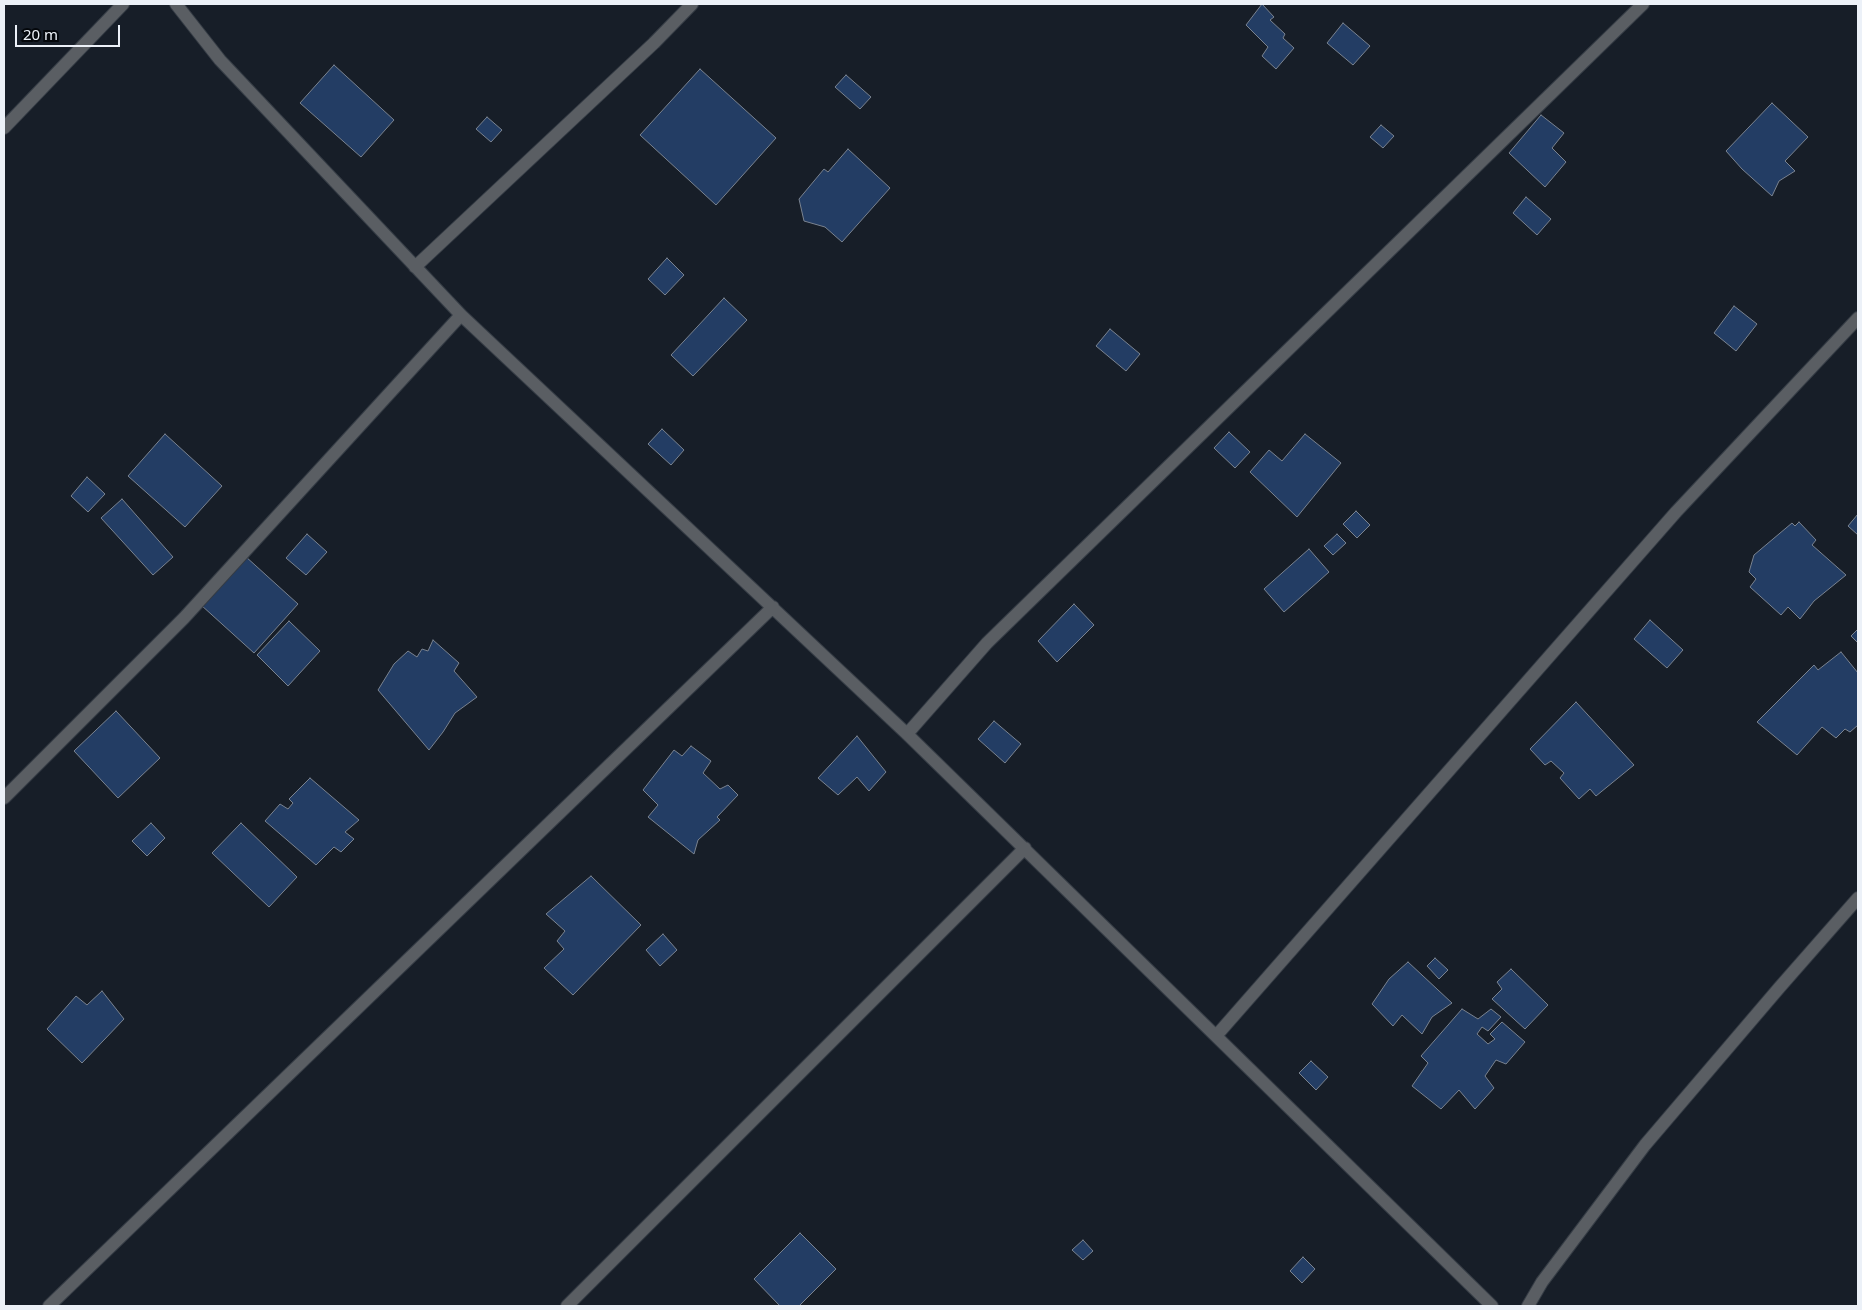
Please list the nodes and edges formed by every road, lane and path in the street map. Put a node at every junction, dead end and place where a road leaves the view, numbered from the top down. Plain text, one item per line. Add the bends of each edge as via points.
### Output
1 (123, 4) edge
2 (176, 4) edge
3 (692, 4) edge
4 (1643, 4) edge
5 (4, 128) edge
6 (414, 267) junction
7 (461, 315) junction
8 (1858, 318) edge
9 (772, 607) junction
10 (907, 734) junction
11 (4, 798) edge
12 (1025, 848) junction
13 (1858, 898) edge
14 (1216, 1036) junction
15 (50, 1306) edge
16 (568, 1306) edge
17 (1492, 1306) edge
18 (1528, 1306) edge

1 - 5 street
2 - 6 street via 220,60
3 - 6 street
4 - 10 street via 987,643
6 - 7 street
7 - 9 street
7 - 11 street via 184,618
8 - 14 street via 1676,512
9 - 10 street
9 - 15 street
10 - 12 street
12 - 14 street
12 - 16 street
13 - 18 street via 1645,1146 1542,1282
14 - 17 street

